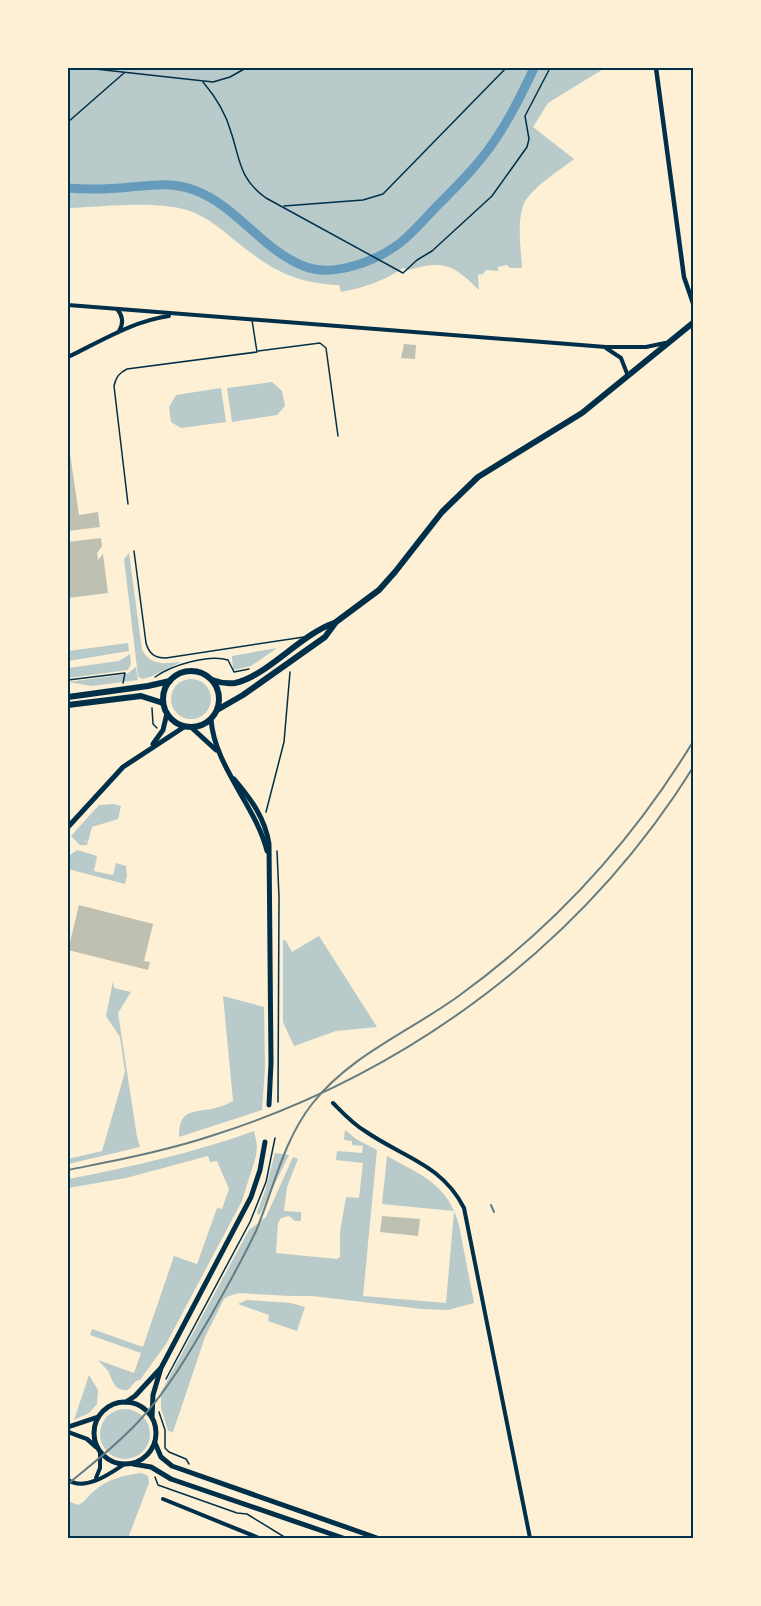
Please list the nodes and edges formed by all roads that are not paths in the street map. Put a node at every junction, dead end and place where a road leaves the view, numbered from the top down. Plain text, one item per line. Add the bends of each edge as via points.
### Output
1 (656, 68) edge
2 (68, 305) edge
3 (693, 306) edge
4 (117, 309) junction
5 (176, 315) junction
6 (252, 320) junction
7 (693, 322) edge
8 (119, 332) junction
9 (669, 342) junction
10 (606, 347) junction
11 (257, 352) junction
12 (68, 357) edge
13 (628, 376) junction
14 (338, 436) dead end
15 (128, 504) dead end
16 (134, 551) dead end
17 (336, 622) junction
18 (308, 637) junction
19 (212, 680) junction
20 (170, 681) junction
21 (68, 697) edge
22 (163, 702) junction
23 (68, 705) edge
24 (217, 710) junction
25 (167, 713) junction
26 (211, 719) junction
27 (184, 727) junction
28 (192, 728) junction
29 (152, 746) junction
30 (220, 754) junction
31 (68, 826) edge
32 (333, 1103) dead end
33 (269, 1105) dead end
34 (265, 1142) dead end
35 (161, 1368) junction
36 (126, 1402) junction
37 (98, 1417) junction
38 (152, 1417) junction
39 (68, 1427) edge
40 (68, 1432) edge
41 (155, 1443) junction
42 (96, 1447) junction
43 (100, 1453) junction
44 (133, 1464) junction
45 (123, 1465) junction
46 (96, 1479) junction
47 (68, 1480) edge
48 (163, 1499) dead end
49 (260, 1539) edge
50 (343, 1539) edge
51 (377, 1539) edge
52 (530, 1539) edge

1 - 3 street via 684,277
2 - 4 street
4 - 5 street
4 - 8 street via 123,319
5 - 6 street
5 - 8 street via 144,321
6 - 10 street
6 - 11 lane
7 - 9 main road
8 - 12 street
9 - 10 street via 646,347
9 - 13 main road
10 - 13 street via 621,358
11 - 14 lane via 324,344
11 - 15 lane via 120,372 114,386
13 - 17 main road via 558,430 491,467 472,482 442,512 379,590
16 - 18 lane via 146,640 155,656
17 - 18 main road
17 - 24 main road via 325,637
18 - 19 main road via 243,680 225,684
19 - 20 main road via 192,671
19 - 24 main road via 219,693
20 - 21 main road
20 - 22 main road
22 - 23 main road via 141,696
22 - 25 main road
24 - 26 main road
25 - 27 main road
25 - 29 main road via 163,730
26 - 28 main road
26 - 30 main road
27 - 28 main road
27 - 29 main road
28 - 30 main road
29 - 31 main road via 119,770
30 - 33 main road via 262,834 269,862
32 - 52 street via 366,1132 441,1176 464,1208
34 - 35 main road via 251,1197
35 - 36 main road
35 - 38 main road
36 - 37 main road via 112,1405
36 - 38 main road via 143,1408
37 - 39 street
37 - 42 main road via 93,1432
38 - 41 main road
40 - 42 street
41 - 44 main road via 145,1458
41 - 51 main road via 160,1455 172,1466
42 - 43 main road
43 - 45 main road
43 - 46 street
44 - 45 main road
44 - 50 main road
45 - 46 street
46 - 47 street via 83,1485
48 - 49 street

